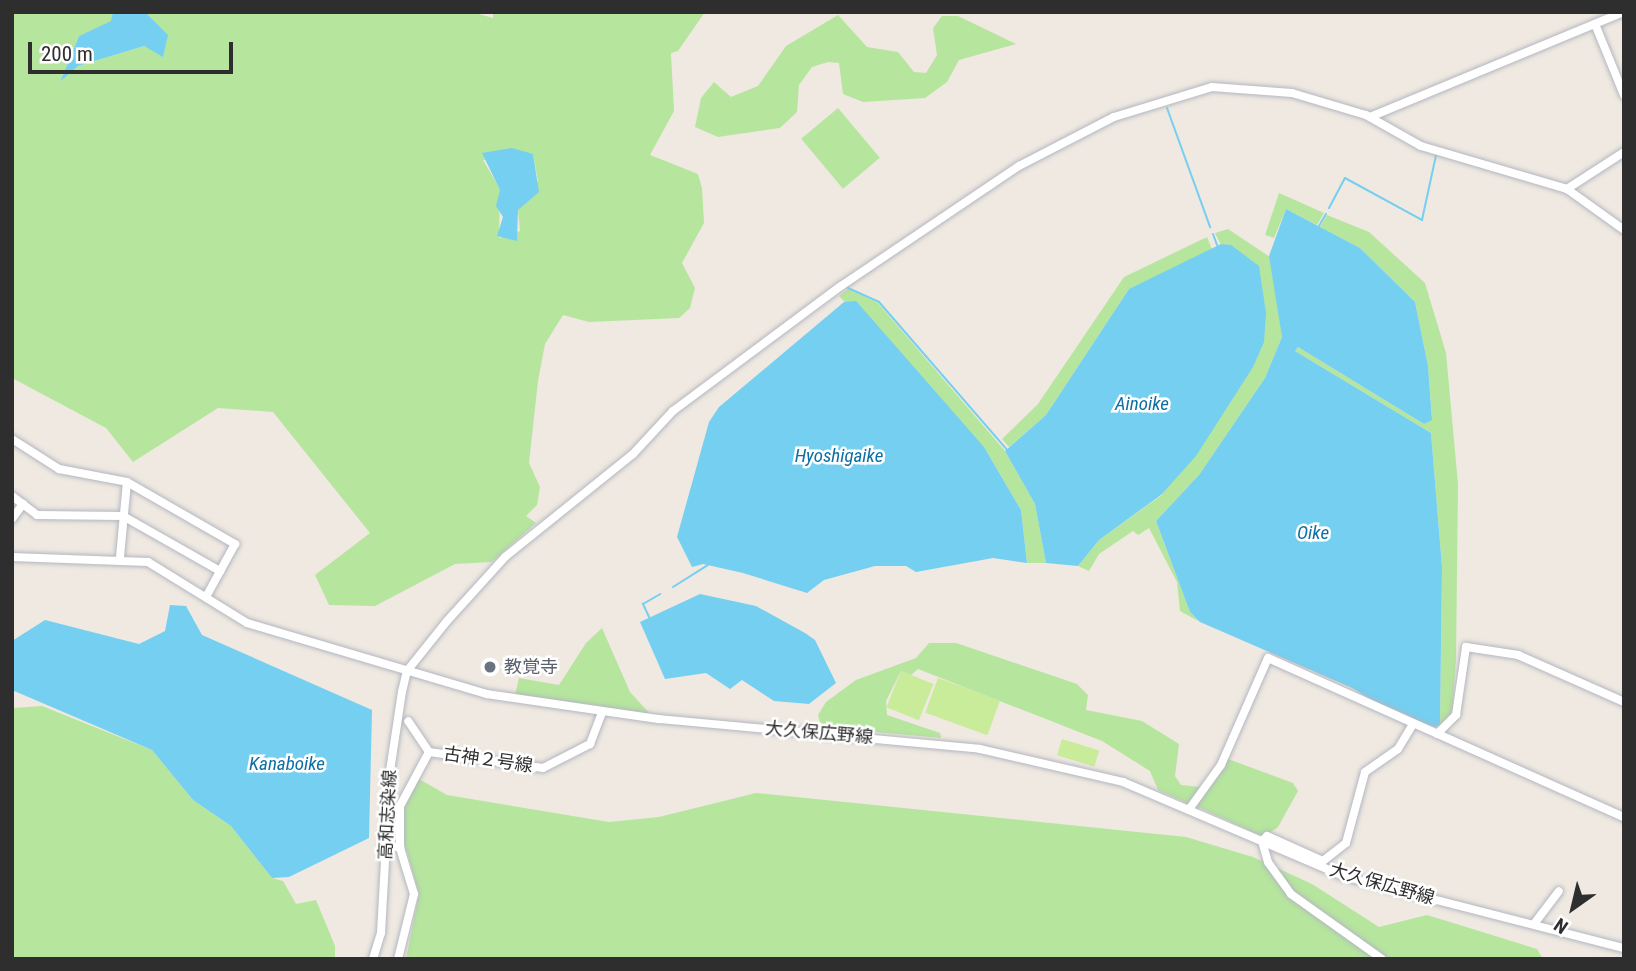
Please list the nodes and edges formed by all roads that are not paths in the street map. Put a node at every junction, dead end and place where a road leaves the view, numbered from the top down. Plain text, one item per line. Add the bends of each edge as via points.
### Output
1 (1624, 12) edge
2 (1595, 24) junction
3 (1624, 95) edge
4 (1370, 117) junction
5 (1624, 152) edge
6 (1567, 189) junction
7 (1623, 230) edge
8 (12, 439) edge
9 (127, 482) junction
10 (12, 496) edge
11 (23, 505) junction
12 (123, 516) junction
13 (12, 519) edge
14 (12, 557) edge
15 (120, 558) junction
16 (220, 571) junction
17 (206, 597) junction
18 (407, 671) junction
19 (1624, 702) edge
20 (602, 712) junction
21 (408, 721) dead end
22 (1412, 726) junction
23 (1437, 734) junction
24 (429, 752) junction
25 (1190, 808) junction
26 (1624, 817) edge
27 (1262, 841) junction
28 (387, 845) junction
29 (400, 848) junction
30 (1559, 891) dead end
31 (1534, 924) junction
32 (1624, 948) edge
33 (373, 959) edge
34 (398, 959) edge
35 (1382, 959) edge

1 - 2 street
2 - 3 street
2 - 4 street
4 - 6 street via 1421,146
4 - 18 street via 1292,93 1212,87 1114,117 1019,166 841,286 673,411 633,454 496,568
5 - 6 street
6 - 7 street
8 - 9 street via 59,469
9 - 12 street
9 - 16 street via 235,544
10 - 11 street
11 - 12 street via 37,515
11 - 13 street
12 - 15 street
12 - 16 street
14 - 15 street, 大久保広野線
15 - 17 street, 大久保広野線 via 148,562
16 - 17 street
17 - 18 street, 大久保広野線 via 247,623
18 - 20 street, 大久保広野線 via 487,694
18 - 28 street, 高和志染線 via 390,771
19 - 23 street via 1518,655 1466,647 1456,715
20 - 24 street, 古神２号線 via 590,744 543,768
20 - 25 street, 大久保広野線 via 979,749 1124,782
21 - 24 street
22 - 23 street
22 - 25 street via 1268,658 1222,765
22 - 27 street via 1398,749 1365,772 1346,843 1323,861 1267,836
23 - 26 street
24 - 29 street via 400,806
25 - 27 street, 大久保広野線
27 - 31 street, 大久保広野線 via 1343,876
27 - 35 street via 1268,862 1291,894
28 - 29 street
28 - 33 street, 高和志染線
29 - 34 street via 414,894
30 - 31 street
31 - 32 street, 大久保広野線

